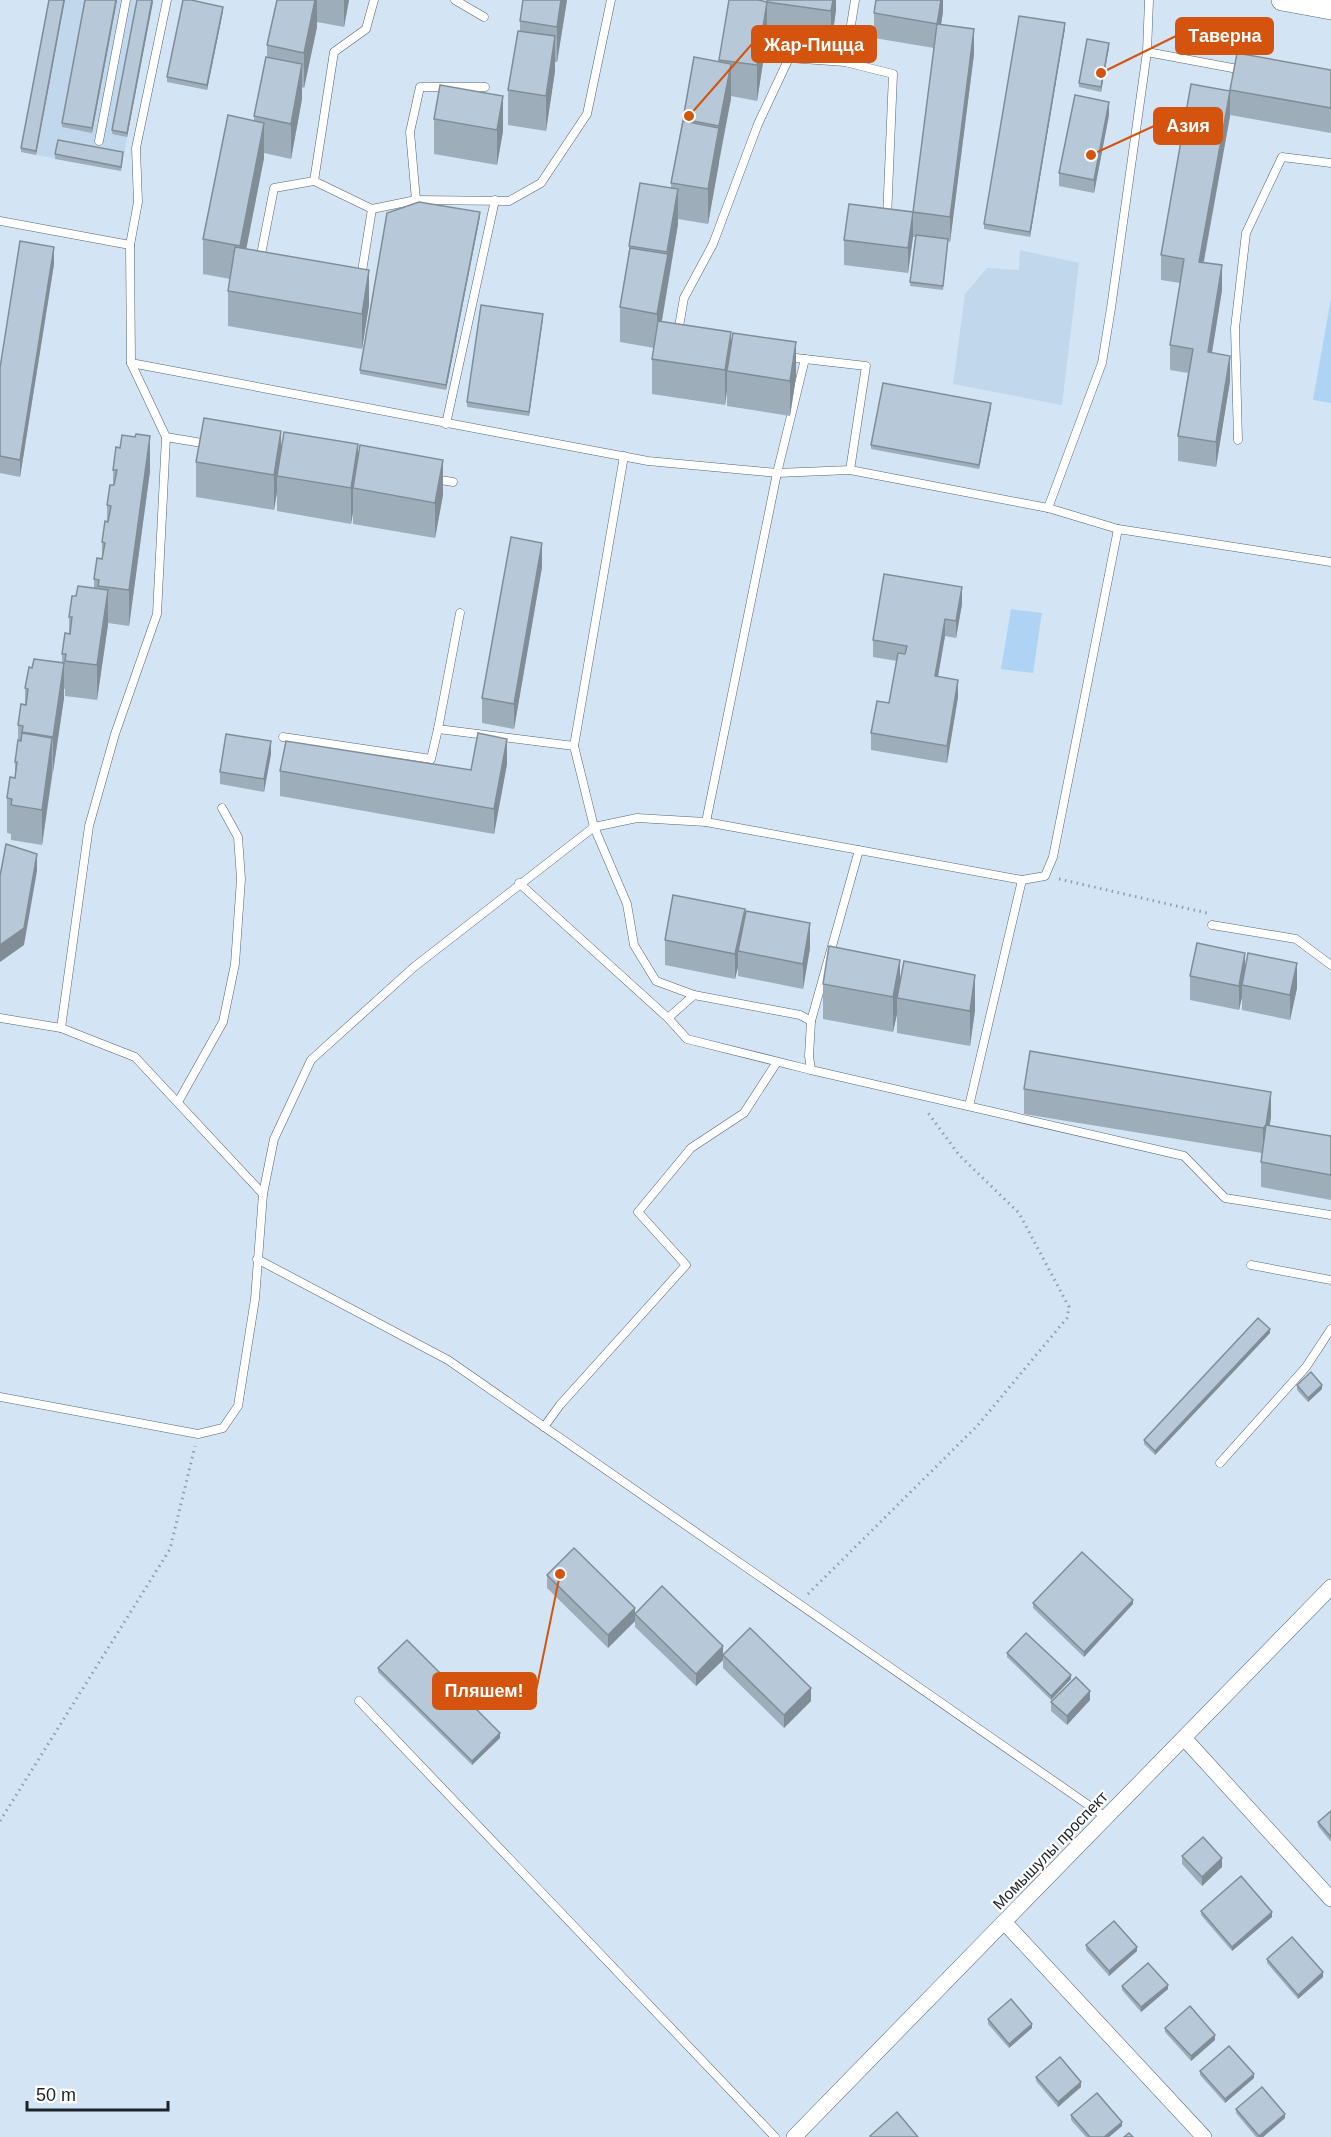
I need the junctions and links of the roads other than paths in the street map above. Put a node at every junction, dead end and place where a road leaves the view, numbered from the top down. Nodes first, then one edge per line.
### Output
1 (126, 0) edge
2 (167, 0) edge
3 (374, 0) edge
4 (455, 0) edge
5 (611, 0) edge
6 (855, 0) edge
7 (1149, 0) edge
8 (1282, 0) edge
9 (1331, 9) edge
10 (484, 17) dead end
11 (1147, 52) junction
12 (845, 62) junction
13 (1251, 72) edge
14 (485, 87) dead end
15 (99, 141) dead end
16 (1331, 163) edge
17 (314, 181) junction
18 (416, 200) junction
19 (495, 200) junction
20 (372, 209) junction
21 (0, 221) edge
22 (886, 226) edge
23 (130, 245) junction
24 (676, 344) edge
25 (781, 356) edge
26 (805, 359) junction
27 (131, 363) junction
28 (446, 424) junction
29 (166, 437) junction
30 (1238, 440) dead end
31 (212, 445) edge
32 (624, 456) junction
33 (850, 470) junction
34 (777, 473) junction
35 (430, 479) edge
36 (453, 482) dead end
37 (1048, 508) junction
38 (1118, 529) junction
39 (1331, 562) edge
40 (460, 613) dead end
41 (438, 729) junction
42 (283, 737) dead end
43 (574, 746) junction
44 (222, 808) dead end
45 (706, 822) junction
46 (594, 827) junction
47 (859, 850) junction
48 (1022, 880) junction
49 (519, 883) junction
50 (1212, 925) road end
51 (1331, 965) edge
52 (694, 995) junction
53 (0, 1018) edge
54 (668, 1018) junction
55 (811, 1021) junction
56 (61, 1028) junction
57 (777, 1062) junction
58 (811, 1070) junction
59 (178, 1102) junction
60 (969, 1106) junction
61 (263, 1194) junction
62 (1331, 1215) edge
63 (257, 1259) junction
64 (1251, 1265) dead end
65 (1331, 1280) edge
66 (1331, 1329) edge
67 (0, 1397) edge
68 (544, 1427) junction
69 (1220, 1463) dead end
70 (1331, 1587) edge
71 (359, 1701) dead end
72 (1184, 1738) junction
73 (1107, 1818) junction
74 (1331, 1899) edge
75 (1005, 1923) junction
76 (775, 2137) edge
77 (794, 2137) edge
78 (1203, 2137) edge

1 - 15 lane
2 - 23 lane
3 - 17 lane
4 - 10 lane
5 - 19 lane
6 - 12 lane
7 - 11 lane
8 - 9 street
11 - 13 lane
11 - 37 lane
12 - 22 lane
12 - 24 lane
14 - 18 lane
16 - 30 lane
17 - 20 lane
17 - 20 lane
18 - 19 lane
18 - 20 lane
19 - 28 lane
21 - 23 lane
23 - 27 lane
25 - 26 lane
26 - 33 lane
26 - 34 lane
27 - 28 lane
27 - 29 lane
28 - 32 lane
29 - 31 lane
29 - 56 lane
32 - 34 lane
32 - 43 lane
33 - 34 lane
33 - 37 lane
34 - 45 lane
35 - 36 lane
37 - 38 lane
38 - 39 lane
38 - 48 lane
40 - 41 lane
41 - 42 lane
41 - 43 lane
43 - 46 lane
44 - 59 lane
45 - 46 lane
45 - 47 lane
46 - 49 lane
46 - 52 lane
47 - 48 lane
47 - 55 lane
48 - 60 lane
49 - 54 lane
49 - 61 lane
50 - 51 lane
52 - 54 lane
52 - 55 lane
53 - 56 lane
54 - 57 lane
55 - 58 lane
56 - 59 lane
57 - 58 lane
57 - 68 lane
58 - 60 lane
59 - 61 lane
60 - 62 lane
61 - 63 lane
63 - 67 lane
63 - 68 lane
64 - 65 lane
66 - 69 lane
68 - 73 lane
70 - 72 street, Момышулы проспект
71 - 76 lane
72 - 73 street, Момышулы проспект
72 - 74 street
73 - 75 street, Момышулы проспект
75 - 77 street, Момышулы проспект
75 - 78 street

